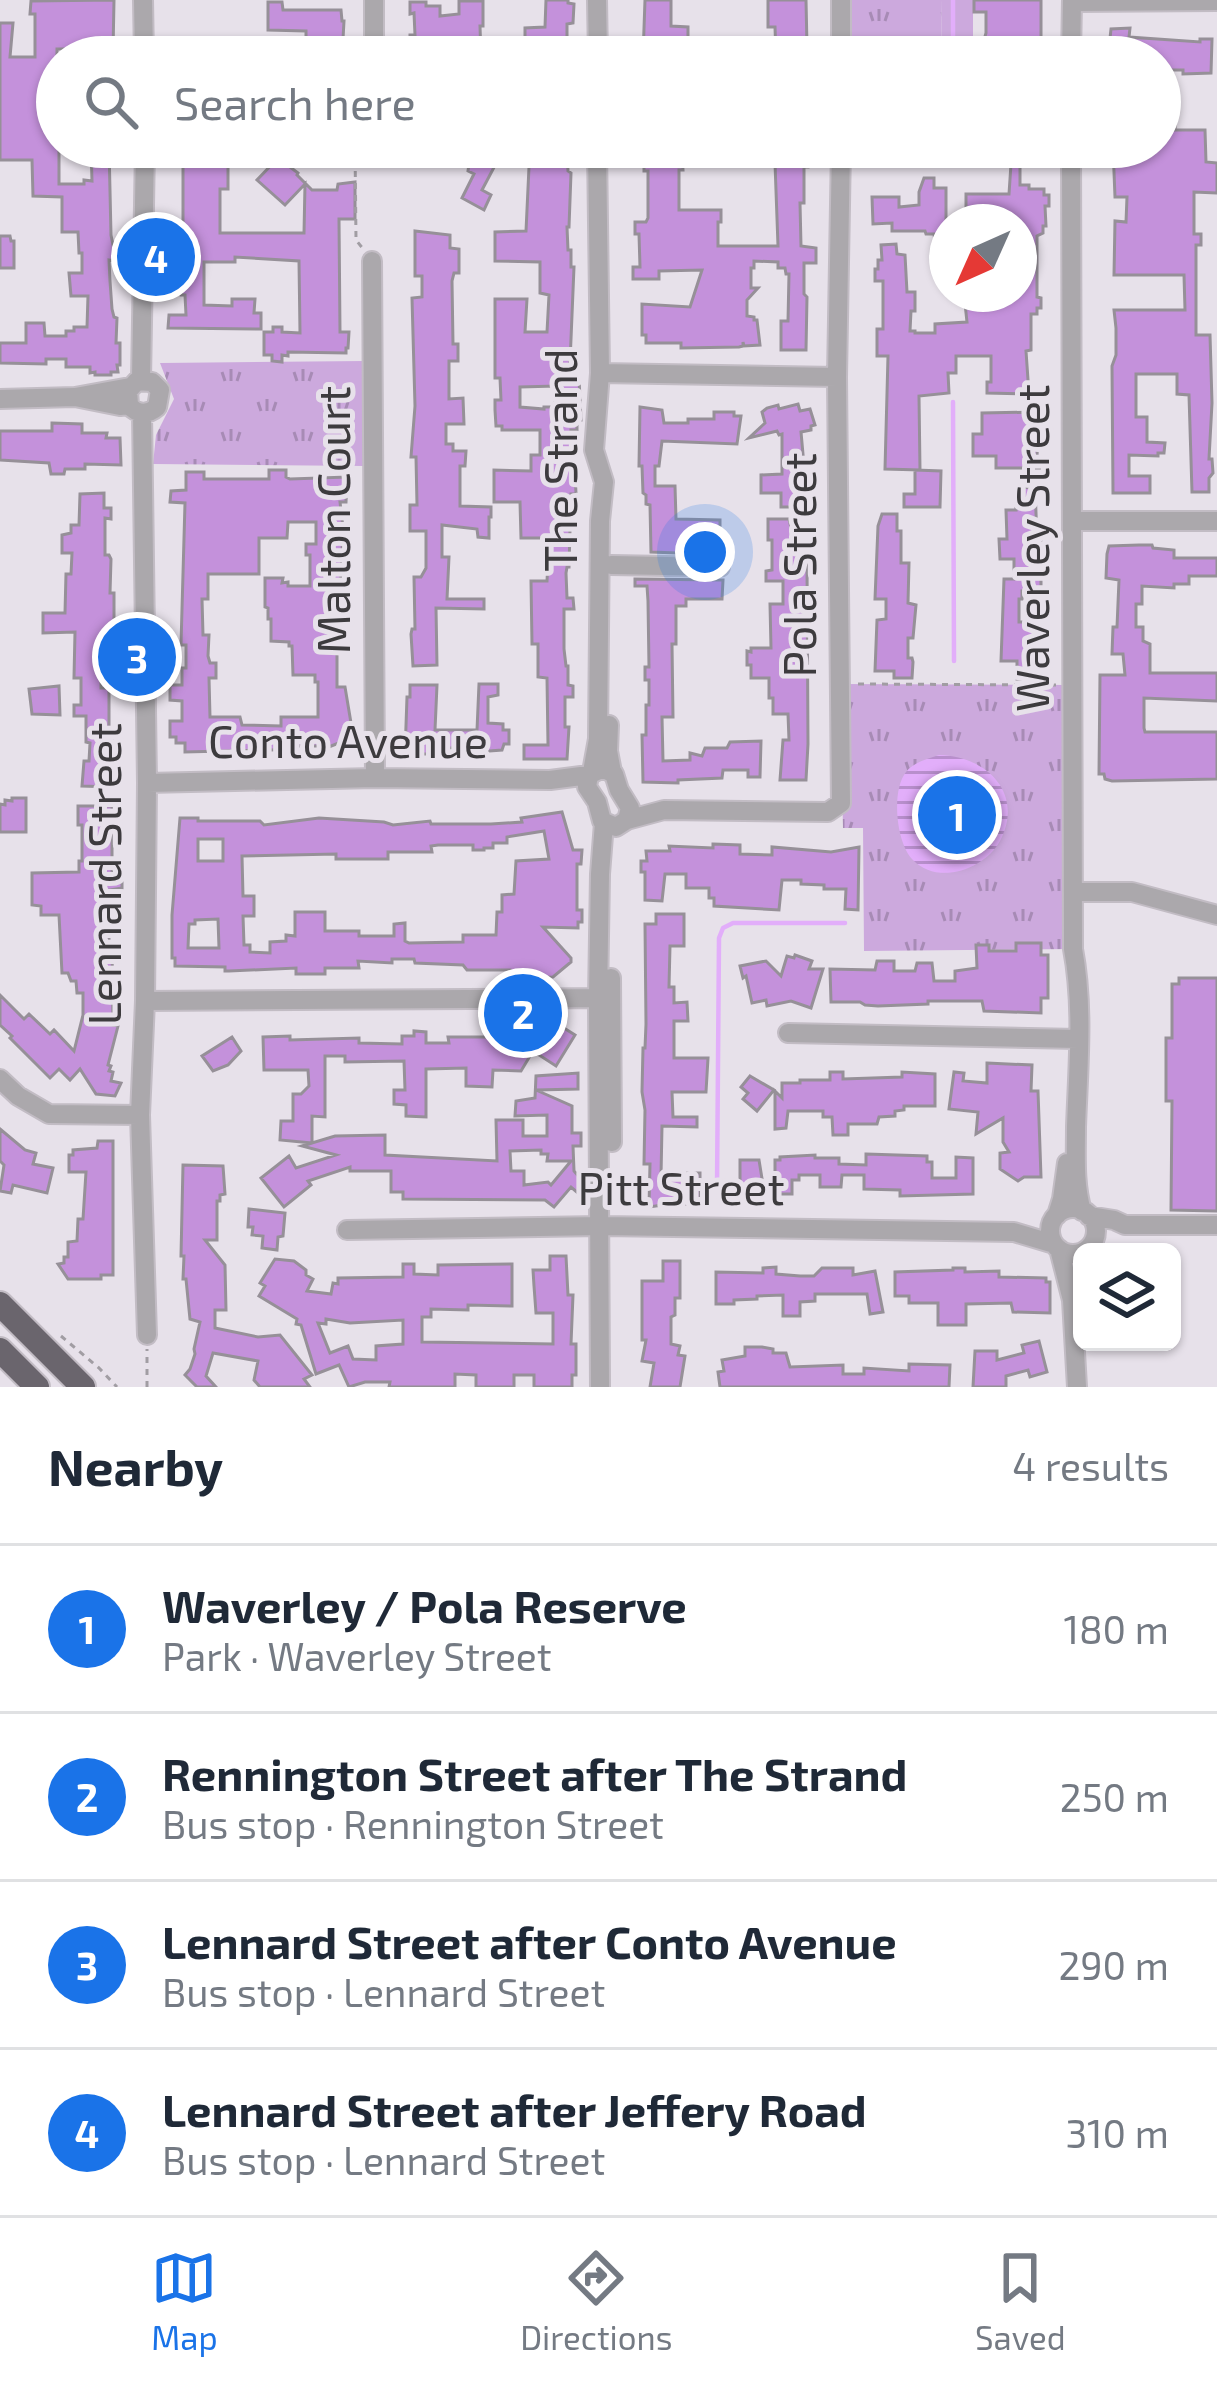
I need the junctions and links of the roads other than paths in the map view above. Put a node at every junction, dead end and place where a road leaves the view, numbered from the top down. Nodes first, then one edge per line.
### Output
1 (143, 0) edge
2 (374, 0) edge
3 (598, 0) edge
4 (609, 0) edge
5 (841, 0) edge
6 (1072, 1) edge
7 (1217, 1) edge
8 (144, 36) edge
9 (374, 36) edge
10 (598, 36) edge
11 (609, 36) edge
12 (841, 36) edge
13 (1071, 36) edge
14 (144, 168) edge
15 (598, 168) edge
16 (609, 168) edge
17 (841, 168) edge
18 (1071, 168) edge
19 (372, 261) road end
20 (606, 373) junction
21 (838, 377) junction
22 (136, 396) junction
23 (0, 399) edge
24 (1072, 520) junction
25 (1217, 521) edge
26 (611, 565) junction
27 (720, 567) dead end
28 (375, 778) junction
29 (596, 778) junction
30 (147, 783) junction
31 (625, 800) junction
32 (664, 810) junction
33 (617, 823) junction
34 (1072, 892) junction
35 (1217, 915) edge
36 (605, 998) junction
37 (145, 1000) junction
38 (788, 1033) dead end
39 (1074, 1039) junction
40 (0, 1078) edge
41 (140, 1114) junction
42 (1072, 1133) junction
43 (1086, 1214) junction
44 (1056, 1216) junction
45 (1125, 1225) junction
46 (1217, 1225) edge
47 (606, 1226) junction
48 (347, 1230) dead end
49 (1014, 1232) junction
50 (1089, 1243) edge
51 (1098, 1243) edge
52 (1056, 1246) junction
53 (1073, 1254) edge
54 (1073, 1296) edge
55 (1072, 1300) junction
56 (0, 1304) edge
57 (148, 1335) road end
58 (0, 1350) edge
59 (70, 1383) edge
60 (37, 1387) edge
61 (600, 1387) edge
62 (610, 1387) edge
63 (1076, 1387) edge

1 - 8 street
2 - 9 street
3 - 10 street
4 - 11 street
5 - 12 street
6 - 7 street
6 - 13 street
14 - 22 street, Lennard Street
15 - 20 street, The Strand
16 - 20 street, The Strand
17 - 21 street, Pola Street
18 - 24 street, Waverley Street
19 - 28 street, Malton Court
20 - 21 street
20 - 26 street, The Strand
20 - 29 street, The Strand
21 - 32 street, Pola Street
22 - 23 street
22 - 30 street, Lennard Street
24 - 25 street
24 - 34 street, Waverley Street
26 - 27 street
26 - 29 street, The Strand
28 - 29 street, Conto Avenue
28 - 30 street, Conto Avenue
29 - 31 street
29 - 33 street
30 - 37 street, Lennard Street
31 - 32 street, Pola Street
31 - 33 street
32 - 33 street, Pola Street
33 - 36 street
34 - 35 street
34 - 39 street, Waverley Street
36 - 37 street
36 - 47 street
37 - 41 street, Lennard Street
38 - 39 street
39 - 42 street, Waverley Street
40 - 41 street
41 - 57 street, Lennard Street
42 - 43 street, Waverley Street
42 - 44 street, Waverley Street
43 - 44 street
43 - 45 street
43 - 50 street
44 - 49 street, Pitt Street
44 - 52 street
45 - 46 street
45 - 51 street
47 - 48 street, Pitt Street
47 - 49 street, Pitt Street
47 - 61 street
47 - 62 street
49 - 52 street, Pitt Street
52 - 53 street
52 - 55 street
54 - 55 street
55 - 63 street
56 - 59 highway
58 - 60 highway

